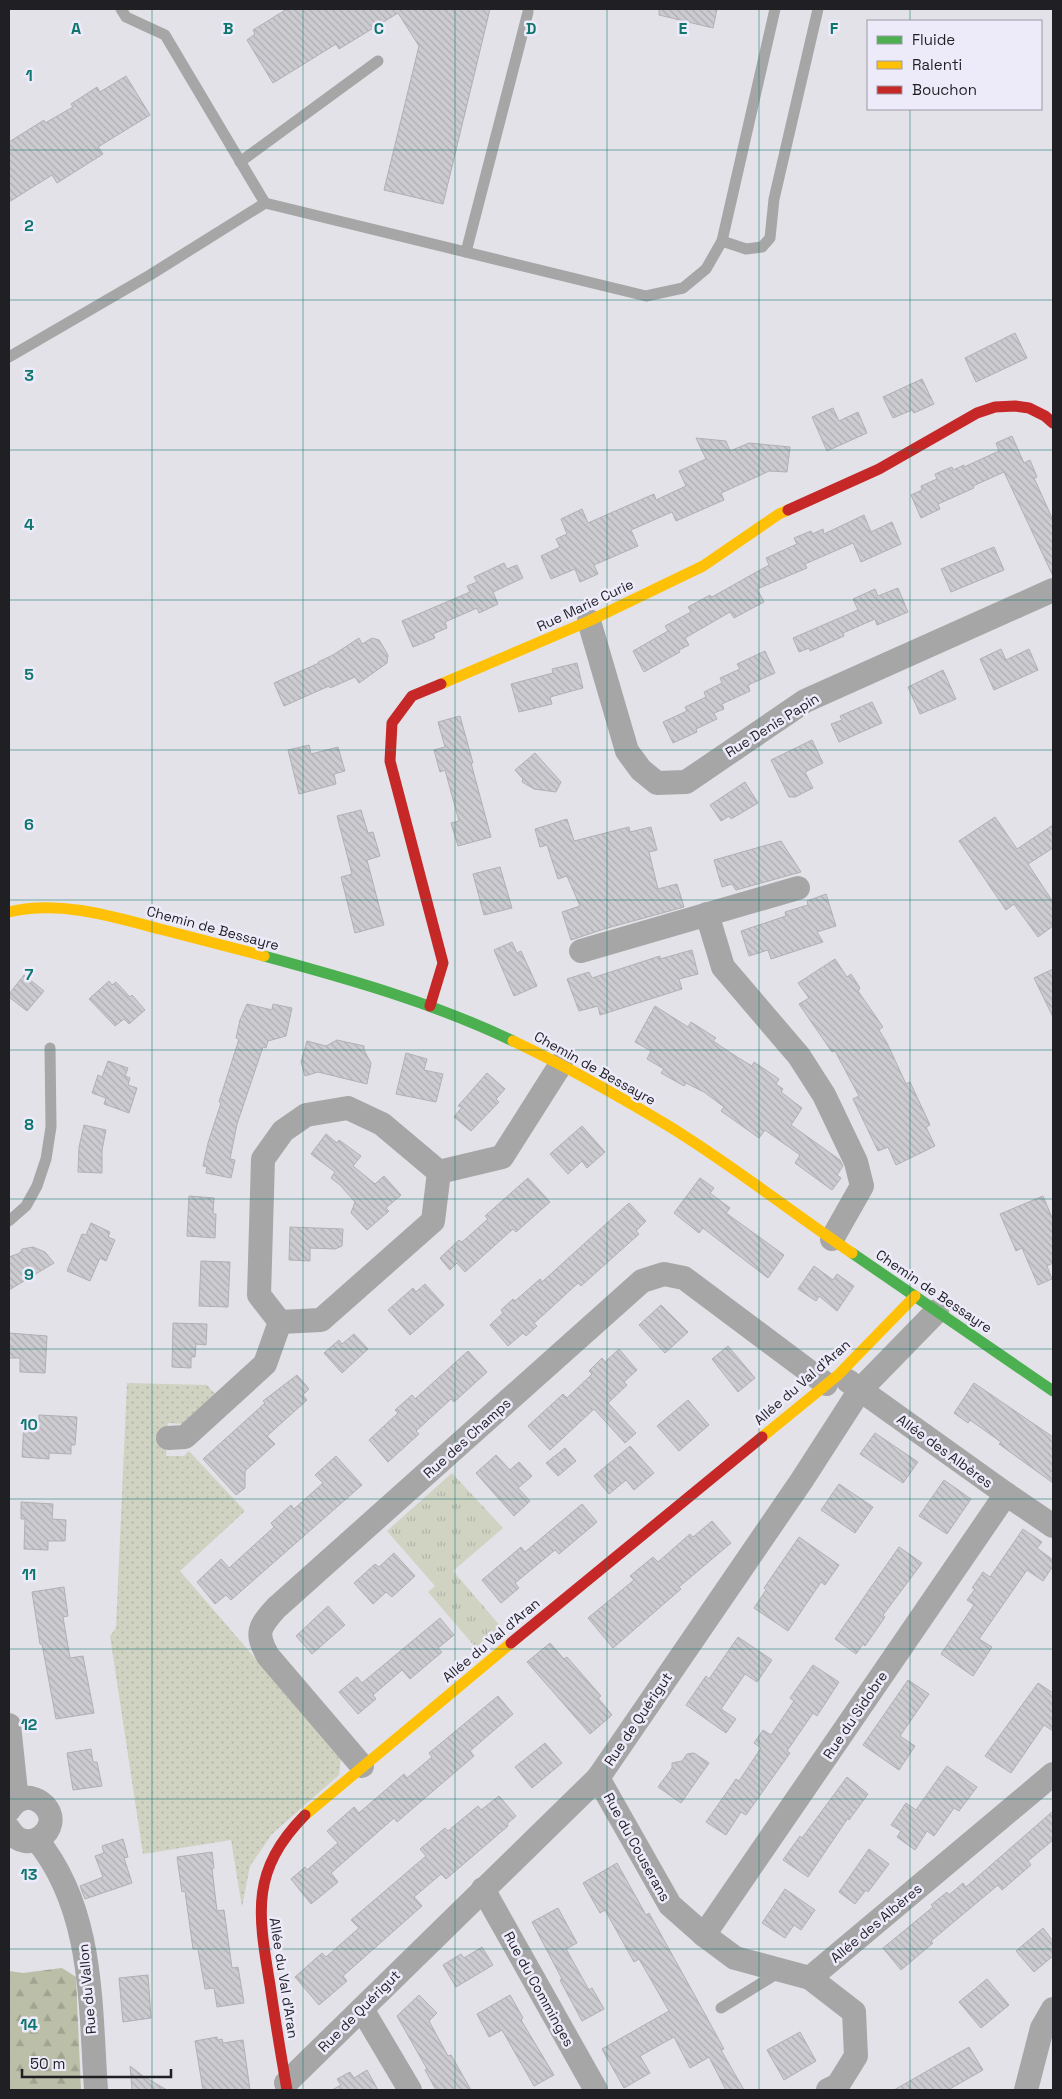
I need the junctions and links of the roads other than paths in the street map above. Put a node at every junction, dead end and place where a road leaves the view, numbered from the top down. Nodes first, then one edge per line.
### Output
1 (121, 9) edge
2 (775, 9) edge
3 (818, 9) edge
4 (528, 12) dead end
5 (378, 60) dead end
6 (240, 162) junction
7 (265, 203) junction
8 (722, 241) junction
9 (466, 252) junction
10 (9, 357) edge
11 (1053, 423) edge
12 (1053, 590) edge
13 (589, 621) junction
14 (798, 888) dead end
15 (9, 902) edge
16 (29, 907) junction
17 (9, 912) edge
18 (707, 914) junction
19 (581, 951) dead end
20 (430, 1006) junction
21 (50, 1048) dead end
22 (561, 1064) junction
23 (440, 1172) junction
24 (9, 1221) edge
25 (832, 1239) junction
26 (915, 1296) junction
27 (937, 1311) junction
28 (280, 1322) junction
29 (832, 1379) junction
30 (860, 1390) junction
31 (1053, 1391) edge
32 (168, 1438) dead end
33 (1006, 1494) junction
34 (1053, 1526) edge
35 (9, 1725) edge
36 (362, 1766) junction
37 (1053, 1774) edge
38 (598, 1778) junction
39 (13, 1805) edge
40 (9, 1829) edge
41 (37, 1840) junction
42 (482, 1889) junction
43 (704, 1935) junction
44 (781, 1971) junction
45 (810, 1978) junction
46 (721, 2008) dead end
47 (362, 2009) junction
48 (1053, 2009) edge
49 (287, 2086) edge
50 (96, 2090) edge
51 (410, 2090) edge
52 (596, 2090) edge
53 (828, 2090) edge
54 (1026, 2090) edge

1 - 6 lane
2 - 8 lane
3 - 8 lane
4 - 9 lane
5 - 6 lane
6 - 7 lane
7 - 9 lane
7 - 10 lane
8 - 9 lane
11 - 13 street, Rue Marie Curie
12 - 13 street, Rue Denis Papin
13 - 20 street, Rue Marie Curie
14 - 18 street
15 - 16 street, Chemin de Bessayre
16 - 17 street, Chemin de Bessayre
16 - 20 street, Chemin de Bessayre
18 - 19 street
18 - 25 street
20 - 22 street, Chemin de Bessayre
21 - 24 lane
22 - 23 street
22 - 25 street, Chemin de Bessayre
23 - 28 street
23 - 28 street
25 - 26 street, Chemin de Bessayre
26 - 27 street, Chemin de Bessayre
26 - 29 street, Allée du Val d'Aran
27 - 30 street, Rue de Quérigut
27 - 31 street, Chemin de Bessayre
28 - 32 street
29 - 30 street, Allée des Albères
29 - 36 street, Allée du Val d'Aran
29 - 36 street, Rue des Champs
30 - 33 street, Allée des Albères
30 - 38 street, Rue de Quérigut
33 - 34 street, Allée des Albères
33 - 43 street, Rue du Sidobre
35 - 39 street
36 - 49 street, Allée du Val d'Aran
37 - 45 street, Allée des Albères
38 - 42 street, Rue de Quérigut
38 - 43 street, Rue du Couserans
39 - 41 street
40 - 41 street
41 - 50 street, Rue du Vallon
42 - 47 street, Rue de Quérigut
42 - 52 street, Rue du Comminges
43 - 44 street, Rue du Couserans
44 - 45 street, Rue du Couserans
44 - 46 lane
45 - 53 street
47 - 49 street, Rue de Quérigut
47 - 51 street
48 - 54 street

